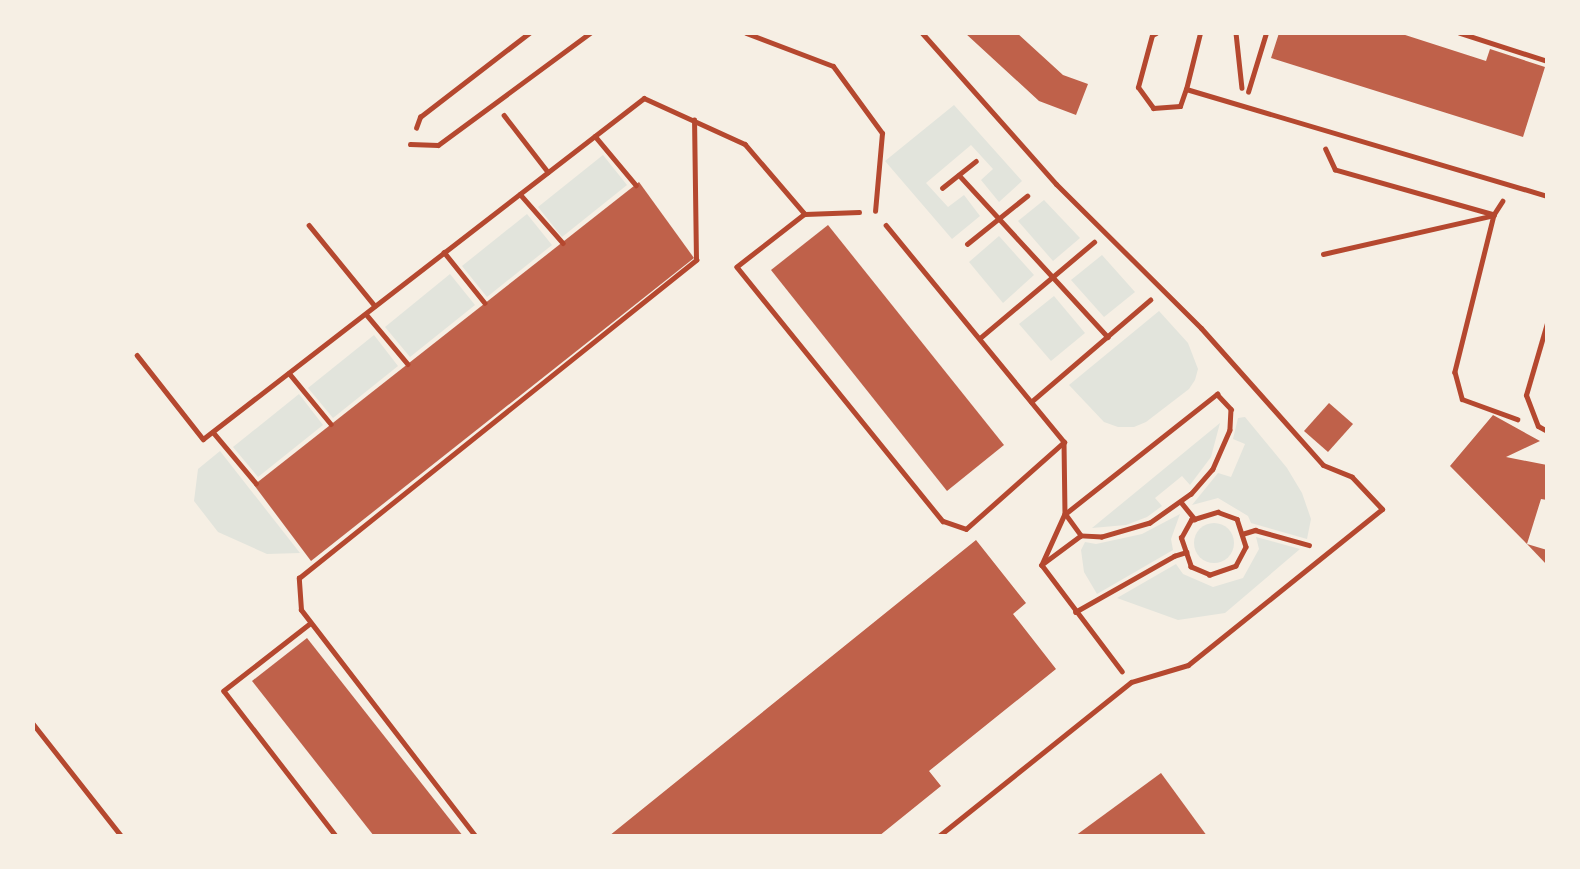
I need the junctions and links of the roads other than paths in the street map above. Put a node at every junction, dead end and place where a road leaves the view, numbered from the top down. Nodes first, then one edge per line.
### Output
1 (590, 33) edge
2 (746, 33) edge
3 (922, 33) edge
4 (1156, 33) edge
5 (1198, 34) edge
6 (1186, 89) junction
7 (410, 144) road end
8 (1547, 196) edge
9 (876, 211) road end
10 (1547, 323) edge
11 (1547, 431) edge
12 (33, 724) edge
13 (121, 836) edge
14 (939, 836) edge

1 - 7 lane
2 - 9 lane
3 - 14 lane
4 - 6 lane
5 - 6 lane
6 - 8 lane
10 - 11 lane
12 - 13 lane

